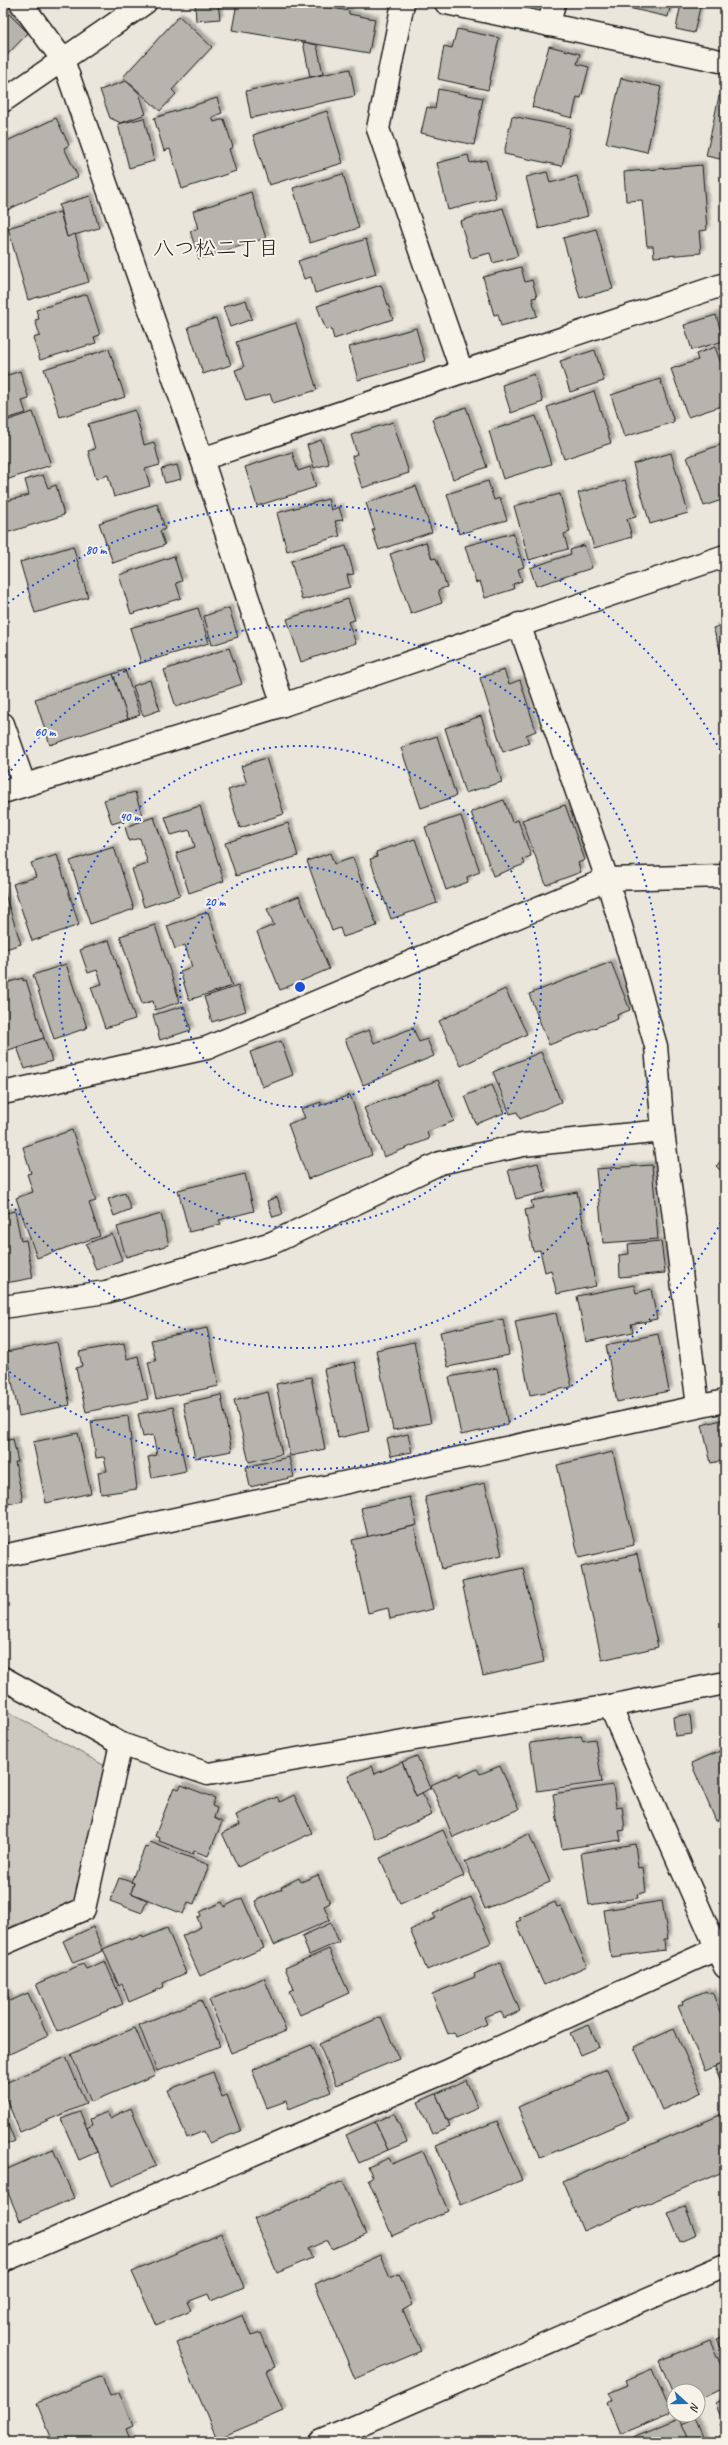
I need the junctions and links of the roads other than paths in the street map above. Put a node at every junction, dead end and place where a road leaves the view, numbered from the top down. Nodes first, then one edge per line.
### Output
1 (21, 3) edge
2 (145, 3) edge
3 (403, 3) edge
4 (446, 3) edge
5 (554, 3) edge
6 (549, 25) junction
7 (63, 60) junction
8 (725, 62) edge
9 (3, 101) edge
10 (725, 284) edge
11 (462, 372) junction
12 (202, 458) junction
13 (725, 556) edge
14 (519, 624) junction
15 (283, 705) junction
16 (3, 724) edge
17 (24, 784) junction
18 (3, 792) edge
19 (725, 876) edge
20 (607, 879) junction
21 (3, 1093) edge
22 (663, 1131) junction
23 (3, 1307) edge
24 (725, 1401) edge
25 (698, 1406) junction
26 (3, 1556) edge
27 (3, 1678) edge
28 (725, 1683) edge
29 (610, 1706) junction
30 (121, 1744) junction
31 (3, 1944) edge
32 (722, 1953) edge
33 (3, 2261) edge
34 (725, 2265) edge
35 (320, 2442) edge

1 - 7 street
2 - 7 street
3 - 11 street
4 - 6 street
5 - 6 street
6 - 8 street
7 - 9 street
7 - 12 street
10 - 11 street
11 - 12 street
12 - 15 street
13 - 14 street
14 - 15 street
14 - 20 street
15 - 17 street
16 - 17 street
17 - 18 street
19 - 20 street
20 - 21 street
20 - 22 street
22 - 23 street
22 - 25 street
24 - 25 street
25 - 26 street
27 - 30 street
28 - 29 street
29 - 30 street
29 - 32 street
30 - 31 street
32 - 33 street
34 - 35 street

